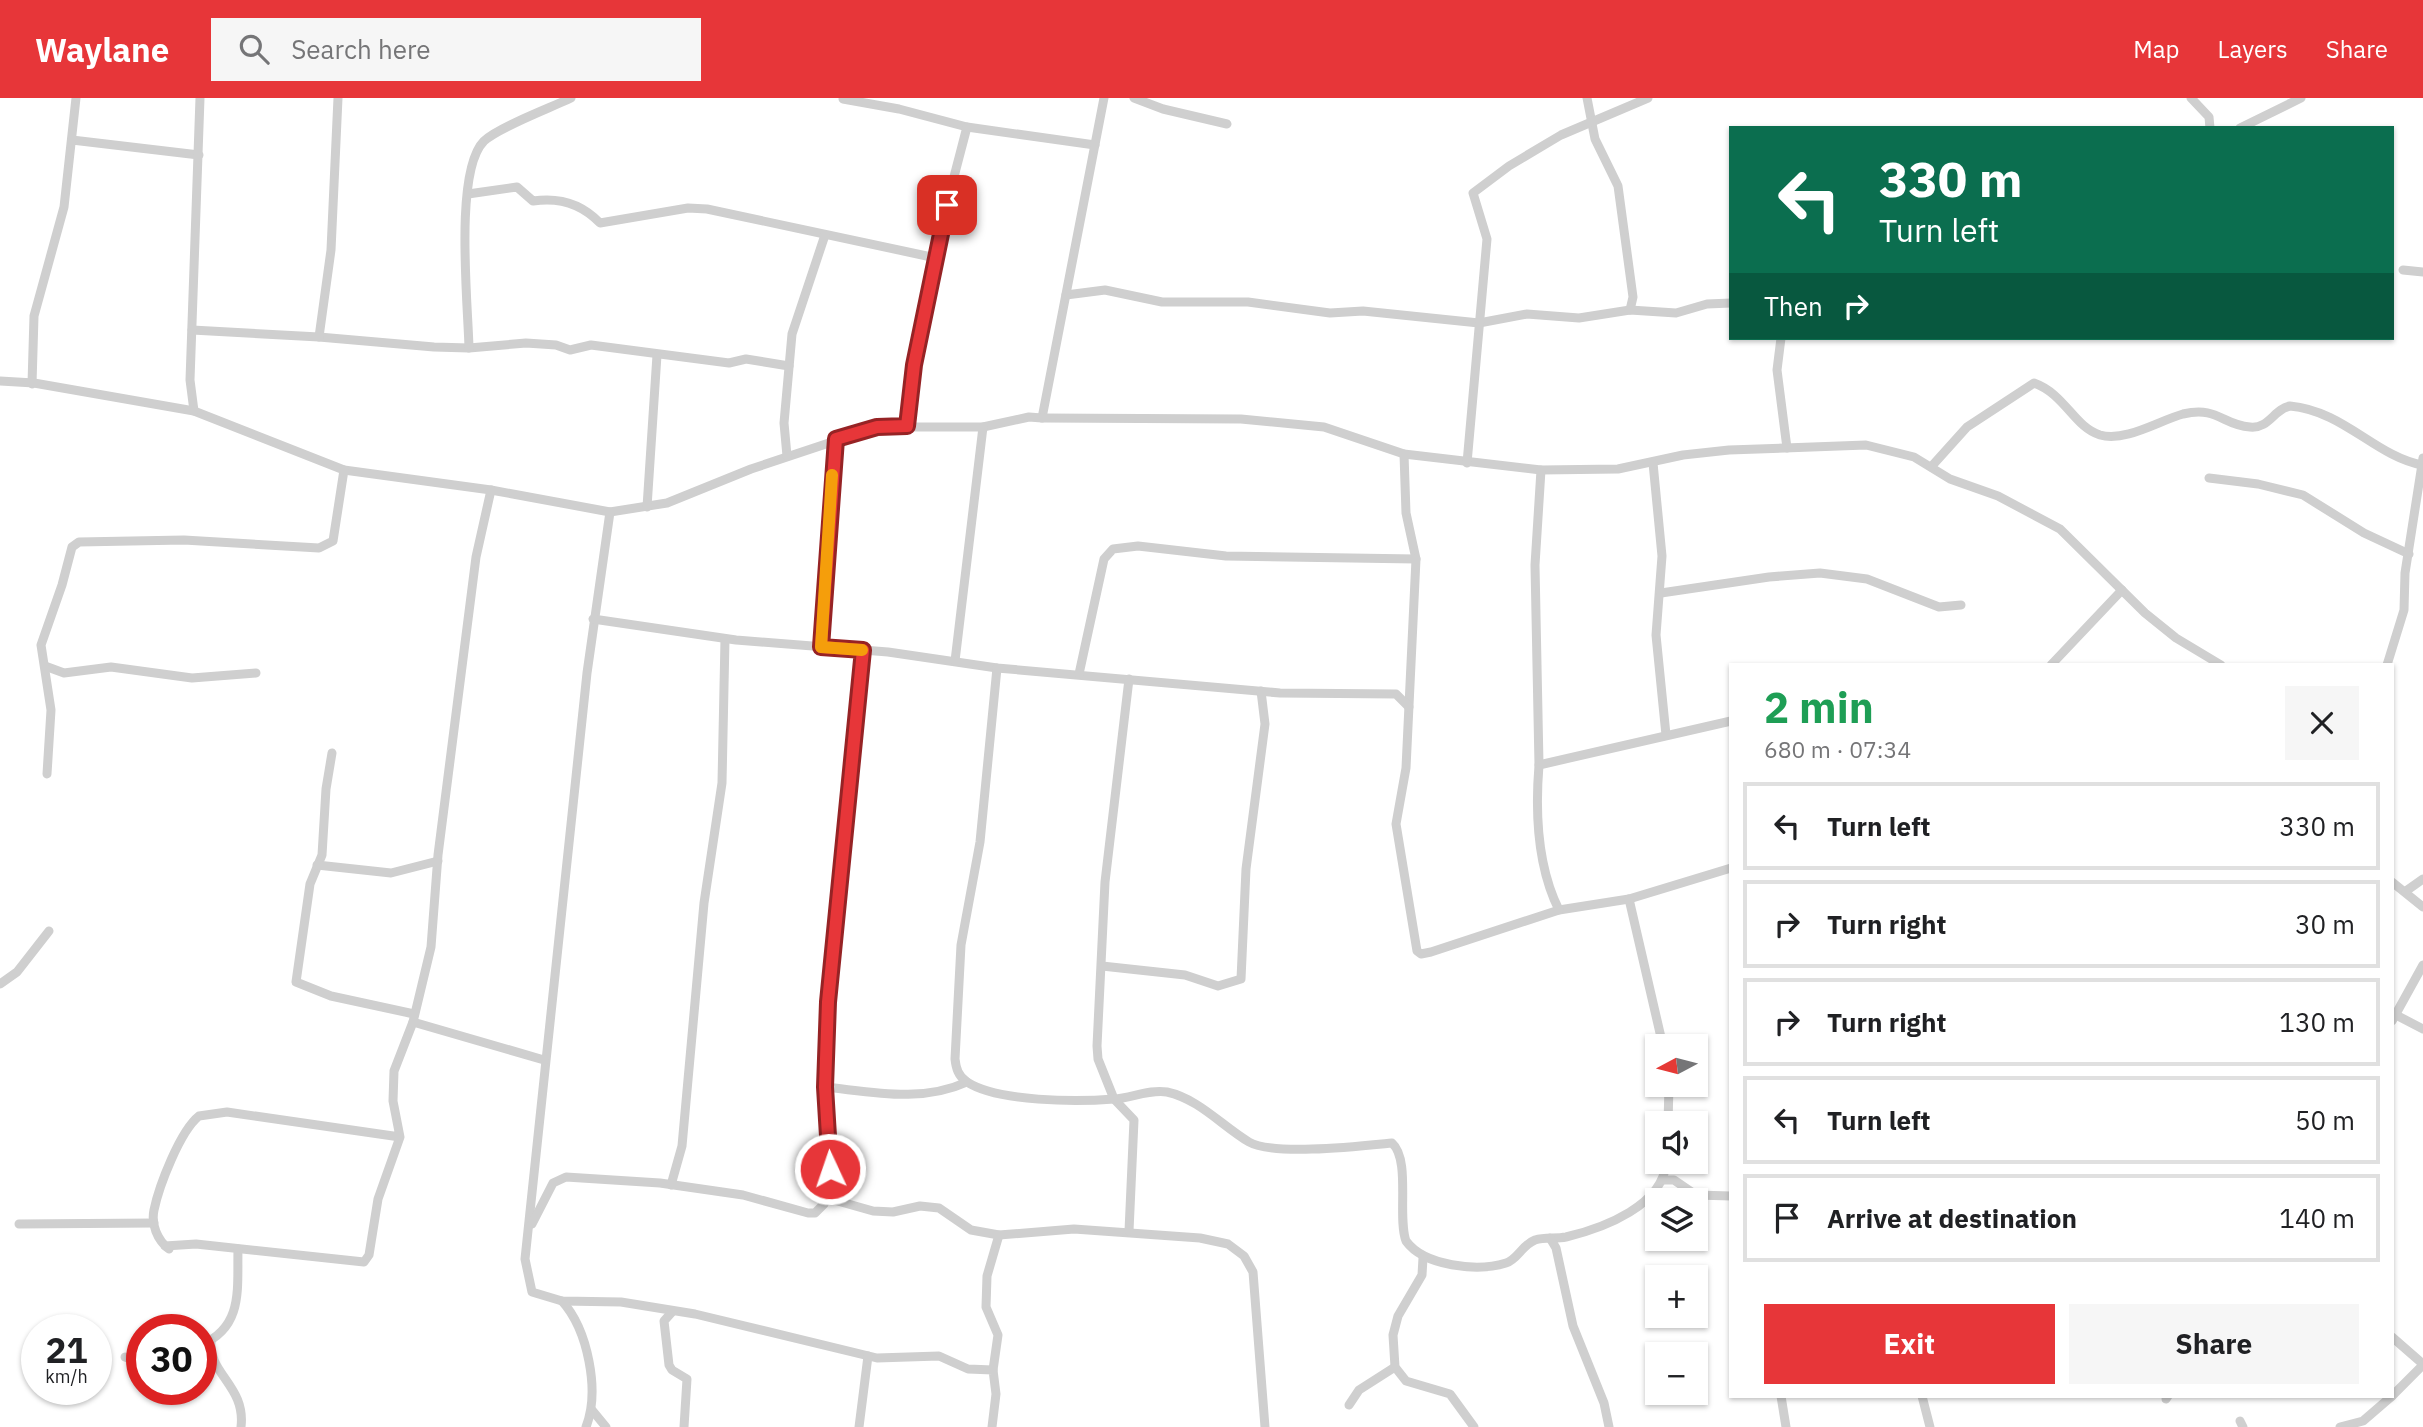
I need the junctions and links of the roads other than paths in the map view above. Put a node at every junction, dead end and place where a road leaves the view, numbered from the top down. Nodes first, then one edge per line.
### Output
1 (75, 98) edge
2 (200, 98) edge
3 (338, 98) edge
4 (571, 98) edge
5 (1104, 98) edge
6 (1134, 98) edge
7 (1587, 98) edge
8 (1648, 98) edge
9 (2191, 98) edge
10 (2301, 98) edge
11 (843, 99) edge
12 (1593, 120) junction
13 (1227, 124) dead end
14 (2210, 126) edge
15 (2244, 126) edge
16 (967, 127) junction
17 (72, 140) junction
18 (1095, 145) junction
19 (199, 155) junction
20 (468, 194) junction
21 (825, 235) junction
22 (936, 258) junction
23 (2403, 270) dead end
24 (2423, 272) edge
25 (1066, 295) junction
26 (1729, 303) edge
27 (1630, 310) junction
28 (1479, 323) junction
29 (192, 330) junction
30 (319, 337) junction
31 (1781, 340) edge
32 (468, 348) junction
33 (657, 355) junction
34 (789, 366) junction
35 (0, 381) edge
36 (32, 384) junction
37 (194, 411) junction
38 (1042, 418) junction
39 (907, 426) junction
40 (983, 427) junction
41 (836, 439) junction
42 (1787, 448) junction
43 (1404, 454) junction
44 (787, 456) junction
45 (2423, 462) edge
46 (1467, 463) junction
47 (1653, 463) junction
48 (1931, 467) junction
49 (344, 470) junction
50 (1541, 470) junction
51 (2209, 478) dead end
52 (491, 490) junction
53 (647, 507) junction
54 (610, 512) junction
55 (2409, 554) junction
56 (1416, 559) junction
57 (2122, 590) junction
58 (1661, 593) junction
59 (1961, 605) dead end
60 (593, 619) junction
61 (726, 639) junction
62 (821, 647) junction
63 (863, 650) junction
64 (955, 661) junction
65 (2053, 663) edge
66 (2218, 663) edge
67 (2388, 663) edge
68 (45, 666) junction
69 (997, 668) junction
70 (64, 673) junction
71 (256, 673) dead end
72 (1079, 674) junction
73 (1129, 679) junction
74 (1409, 680) junction
75 (50, 687) junction
76 (1261, 691) junction
77 (1396, 694) junction
78 (1409, 706) junction
79 (1729, 721) edge
80 (1666, 734) junction
81 (332, 753) dead end
82 (1539, 765) junction
83 (47, 774) dead end
84 (438, 861) junction
85 (317, 865) junction
86 (1729, 869) edge
87 (2423, 879) edge
88 (2394, 884) edge
89 (2406, 891) junction
90 (1629, 898) junction
91 (2423, 907) edge
92 (1559, 910) junction
93 (49, 932) dead end
94 (2423, 965) edge
95 (1102, 966) junction
96 (0, 984) edge
97 (414, 1018) junction
98 (2394, 1018) edge
99 (2423, 1029) edge
100 (1660, 1034) edge
101 (544, 1059) junction
102 (967, 1082) junction
103 (825, 1087) junction
104 (1114, 1099) junction
105 (400, 1138) junction
106 (1665, 1174) edge
107 (1664, 1180) junction
108 (671, 1185) junction
109 (1729, 1196) edge
110 (827, 1198) junction
111 (154, 1223) junction
112 (19, 1224) dead end
113 (1129, 1231) junction
114 (528, 1233) junction
115 (999, 1235) junction
116 (1550, 1238) junction
117 (238, 1249) junction
118 (1423, 1258) junction
119 (562, 1301) junction
120 (672, 1312) junction
121 (217, 1334) edge
122 (2394, 1339) edge
123 (868, 1356) junction
124 (2423, 1364) edge
125 (217, 1365) edge
126 (1395, 1367) junction
127 (993, 1370) junction
128 (2394, 1394) edge
129 (1781, 1398) edge
130 (1923, 1398) edge
131 (2390, 1398) edge
132 (1349, 1405) dead end
133 (592, 1410) junction
134 (241, 1427) edge
135 (586, 1427) edge
136 (606, 1427) edge
137 (684, 1427) edge
138 (859, 1427) edge
139 (992, 1427) edge
140 (1265, 1427) edge
141 (1474, 1427) edge
142 (1609, 1427) edge
143 (1786, 1427) edge
144 (1930, 1427) edge
145 (2340, 1427) edge

1 - 17 street
2 - 19 street
3 - 30 street
4 - 20 street
5 - 18 street
6 - 13 street
7 - 12 street
8 - 12 street
9 - 14 street
10 - 15 street
11 - 16 street
12 - 27 street
12 - 28 street
16 - 18 street
16 - 22 street
17 - 19 street
17 - 36 street
18 - 25 street
19 - 29 street
20 - 21 street
20 - 32 street
21 - 22 street
21 - 34 street
22 - 39 street
23 - 24 street
25 - 28 street
25 - 38 street
26 - 27 street
27 - 28 street
28 - 46 street
29 - 30 street
29 - 37 street
30 - 32 street
31 - 42 street
32 - 33 street
33 - 34 street
33 - 53 street
34 - 44 street
35 - 36 street
36 - 37 street
37 - 49 street
38 - 40 street
38 - 43 street
39 - 40 street
39 - 41 street
40 - 64 street
41 - 44 street
41 - 62 street
42 - 47 street
42 - 48 street
43 - 46 street
43 - 56 street
44 - 53 street
45 - 48 street
45 - 55 street
46 - 50 street
47 - 50 street
47 - 58 street
48 - 57 street
49 - 52 street
49 - 68 street
50 - 82 street
51 - 55 street
52 - 54 street
52 - 84 street
53 - 54 street
54 - 60 street
55 - 67 street
56 - 72 street
56 - 74 street
57 - 65 street
57 - 66 street
58 - 59 street
58 - 80 street
60 - 61 street
60 - 101 street
61 - 62 street
61 - 108 street
62 - 63 street
63 - 64 street
63 - 103 street
64 - 69 street
68 - 70 street
68 - 75 street
69 - 72 street
69 - 102 street
70 - 71 street
70 - 75 street
72 - 73 street
73 - 76 street
73 - 95 street
74 - 77 street
74 - 78 street
75 - 83 street
76 - 77 street
76 - 95 street
77 - 78 street
78 - 92 street
79 - 80 street
80 - 82 street
81 - 85 street
82 - 92 street
84 - 85 street
84 - 97 street
85 - 97 street
86 - 90 street
87 - 89 street
88 - 89 street
89 - 91 street
90 - 92 street
90 - 100 street
93 - 96 street
94 - 98 street
95 - 104 street
97 - 101 street
97 - 105 street
98 - 99 street
101 - 114 street
102 - 103 street
102 - 104 street
103 - 110 street
104 - 113 street
104 - 118 street
105 - 111 street
105 - 117 street
106 - 107 street
107 - 109 street
107 - 116 street
108 - 110 street
108 - 114 street
110 - 115 street
111 - 112 street
111 - 117 street
113 - 115 street
113 - 140 street
114 - 119 street
115 - 127 street
116 - 118 street
116 - 142 street
117 - 121 street
118 - 126 street
119 - 120 street
119 - 133 street
120 - 123 street
120 - 137 street
122 - 124 street
123 - 127 street
123 - 138 street
124 - 128 street
125 - 134 street
126 - 132 street
126 - 141 street
127 - 139 street
129 - 143 street
130 - 144 street
131 - 145 street
133 - 135 street
133 - 136 street

